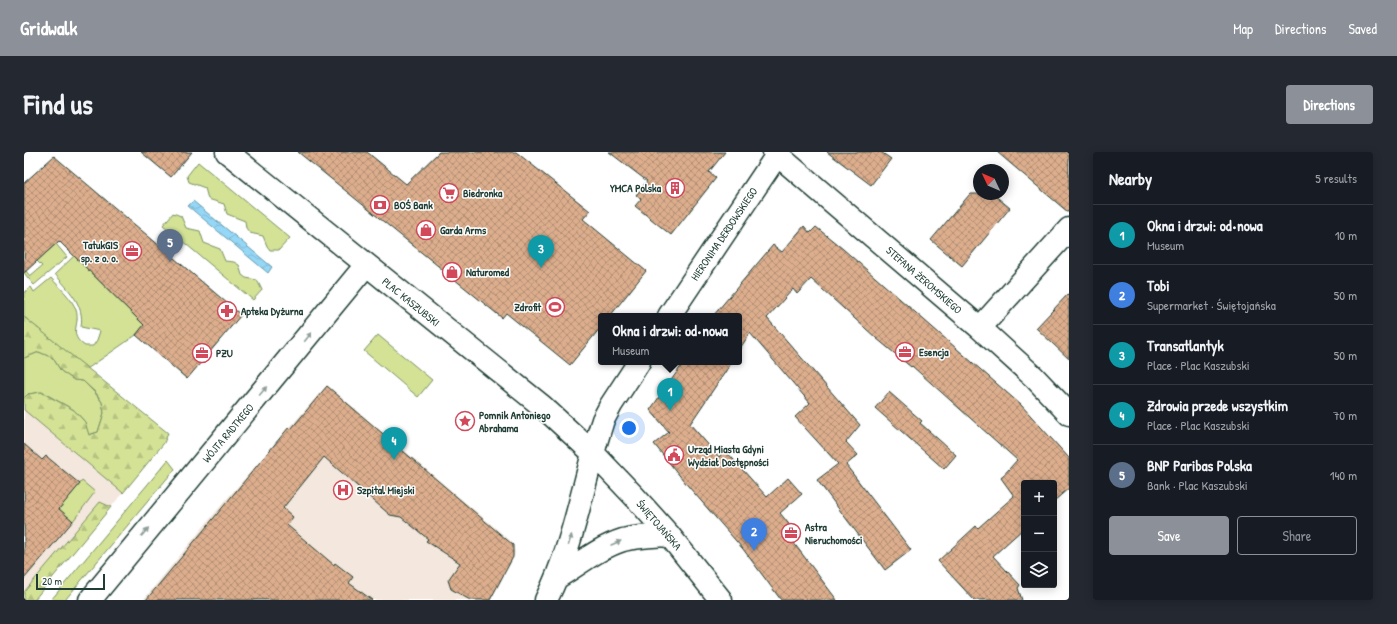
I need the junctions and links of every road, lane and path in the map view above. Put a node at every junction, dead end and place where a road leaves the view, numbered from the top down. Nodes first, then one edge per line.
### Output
1 (227, 152) edge
2 (777, 153) edge
3 (1069, 229) edge
4 (366, 265) junction
5 (671, 313) edge
6 (980, 328) junction
7 (636, 365) edge
8 (1069, 414) edge
9 (594, 454) junction
10 (669, 535) junction
11 (558, 577) junction
12 (90, 600) edge
13 (546, 600) edge
14 (721, 600) edge

1 - 4 street, PLAC KASZUBSKI
2 - 5 street, HIERONIMA DERDOWSKIEGO
2 - 6 street, STEFANA ŻEROMSKIEGO
3 - 6 street
4 - 9 street, PLAC KASZUBSKI
12 -> 4 street, WÓJTA RADTKEGO
6 - 8 street, STEFANA ŻEROMSKIEGO
7 - 9 street
9 - 10 street, ŚWIĘTOJAŃSKA
11 -> 9 street
11 -> 10 street
10 - 14 street, ŚWIĘTOJAŃSKA
11 - 13 street

